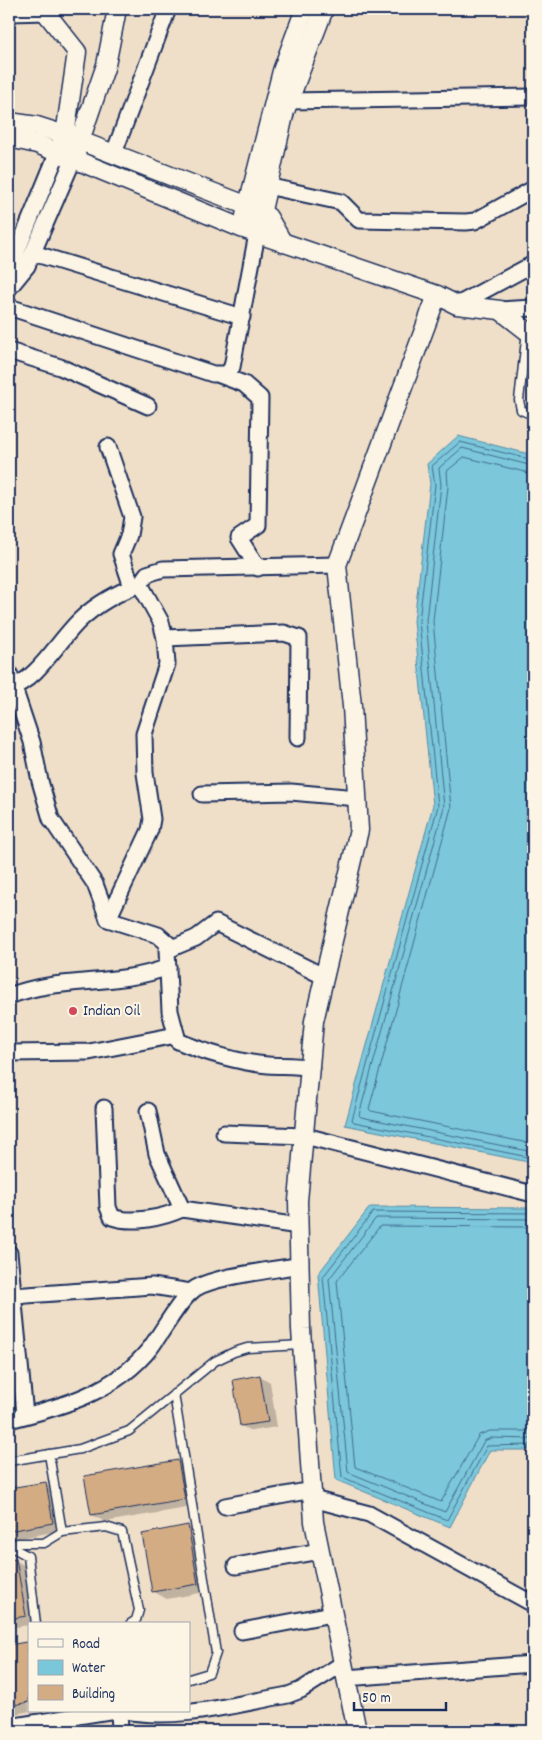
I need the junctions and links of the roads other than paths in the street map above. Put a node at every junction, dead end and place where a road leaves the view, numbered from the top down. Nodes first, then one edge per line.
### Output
1 (117, 9) edge
2 (168, 9) edge
3 (305, 9) edge
4 (324, 9) edge
5 (45, 10) edge
6 (9, 12) edge
7 (533, 97) edge
8 (289, 101) junction
9 (9, 122) edge
10 (9, 138) edge
11 (73, 138) junction
12 (114, 154) junction
13 (65, 157) junction
14 (266, 186) junction
15 (533, 188) edge
16 (254, 209) junction
17 (249, 231) junction
18 (283, 243) junction
19 (32, 253) junction
20 (533, 264) edge
21 (9, 288) edge
22 (436, 295) junction
23 (457, 305) junction
24 (9, 307) edge
25 (533, 308) edge
26 (500, 310) junction
27 (242, 317) junction
28 (530, 331) edge
29 (9, 351) edge
30 (220, 375) junction
31 (148, 406) dead end
32 (533, 415) edge
33 (108, 447) dead end
34 (337, 565) junction
35 (258, 568) junction
36 (136, 585) junction
37 (165, 638) junction
38 (10, 683) edge
39 (298, 738) dead end
40 (202, 794) dead end
41 (357, 798) junction
42 (108, 919) junction
43 (173, 948) junction
44 (168, 967) junction
45 (325, 976) junction
46 (9, 996) edge
47 (176, 1035) junction
48 (9, 1053) edge
49 (310, 1068) junction
50 (104, 1108) dead end
51 (148, 1111) dead end
52 (224, 1132) dead end
53 (305, 1136) junction
54 (533, 1194) edge
55 (182, 1208) junction
56 (299, 1226) junction
57 (9, 1253) edge
58 (300, 1266) junction
59 (191, 1292) junction
60 (13, 1296) junction
61 (302, 1337) junction
62 (174, 1394) junction
63 (25, 1415) junction
64 (9, 1420) edge
65 (49, 1454) junction
66 (9, 1461) edge
67 (312, 1495) junction
68 (225, 1506) dead end
69 (62, 1532) junction
70 (320, 1552) junction
71 (236, 1566) dead end
72 (533, 1604) edge
73 (332, 1614) junction
74 (36, 1622) edge
75 (133, 1622) edge
76 (242, 1631) dead end
77 (533, 1664) edge
78 (344, 1671) junction
79 (190, 1679) edge
80 (103, 1712) edge
81 (119, 1712) edge
82 (131, 1712) edge
83 (188, 1712) edge
84 (190, 1712) edge
85 (9, 1727) edge
86 (120, 1731) edge
87 (357, 1731) edge

1 - 11 street
2 - 12 street
3 - 16 street
4 - 8 street
5 - 6 street
5 - 11 street
7 - 8 street
8 - 14 street
9 - 11 street
10 - 13 street
11 - 12 street
11 - 13 street
12 - 16 street
13 - 17 street
13 - 19 street
13 - 21 street
14 - 15 street
14 - 16 street
16 - 17 street
16 - 18 street
17 - 18 street
17 - 27 street
18 - 22 street
19 - 21 street
19 - 27 street
20 - 23 street
22 - 23 street
22 - 34 street
23 - 26 street
24 - 30 street
25 - 26 street
26 - 28 street
27 - 30 street
28 - 32 lane
29 - 31 street
30 - 35 street
33 - 36 street
34 - 35 street
34 - 41 street
35 - 36 street
36 - 37 street
36 - 38 street
37 - 39 street
37 - 42 street
38 - 42 street
40 - 41 street
41 - 45 street
42 - 43 street
43 - 44 street
43 - 45 street
44 - 46 street
44 - 47 street
45 - 49 street
47 - 48 street
47 - 49 street
49 - 53 street
50 - 55 street
51 - 55 street
52 - 53 street
53 - 54 street
53 - 56 street
55 - 56 street
56 - 58 street
57 - 60 street
58 - 59 street
58 - 61 street
59 - 60 street
59 - 63 street
60 - 63 street
61 - 62 lane
61 - 67 street
62 - 65 lane
62 - 79 lane
63 - 64 street
65 - 66 lane
65 - 69 lane
67 - 68 street
67 - 70 street
67 - 72 street
69 - 74 lane
69 - 75 lane
70 - 71 street
70 - 73 street
73 - 76 street
73 - 78 street
77 - 78 street
78 - 84 street
78 - 87 street
80 - 85 street
81 - 86 street
82 - 83 street

